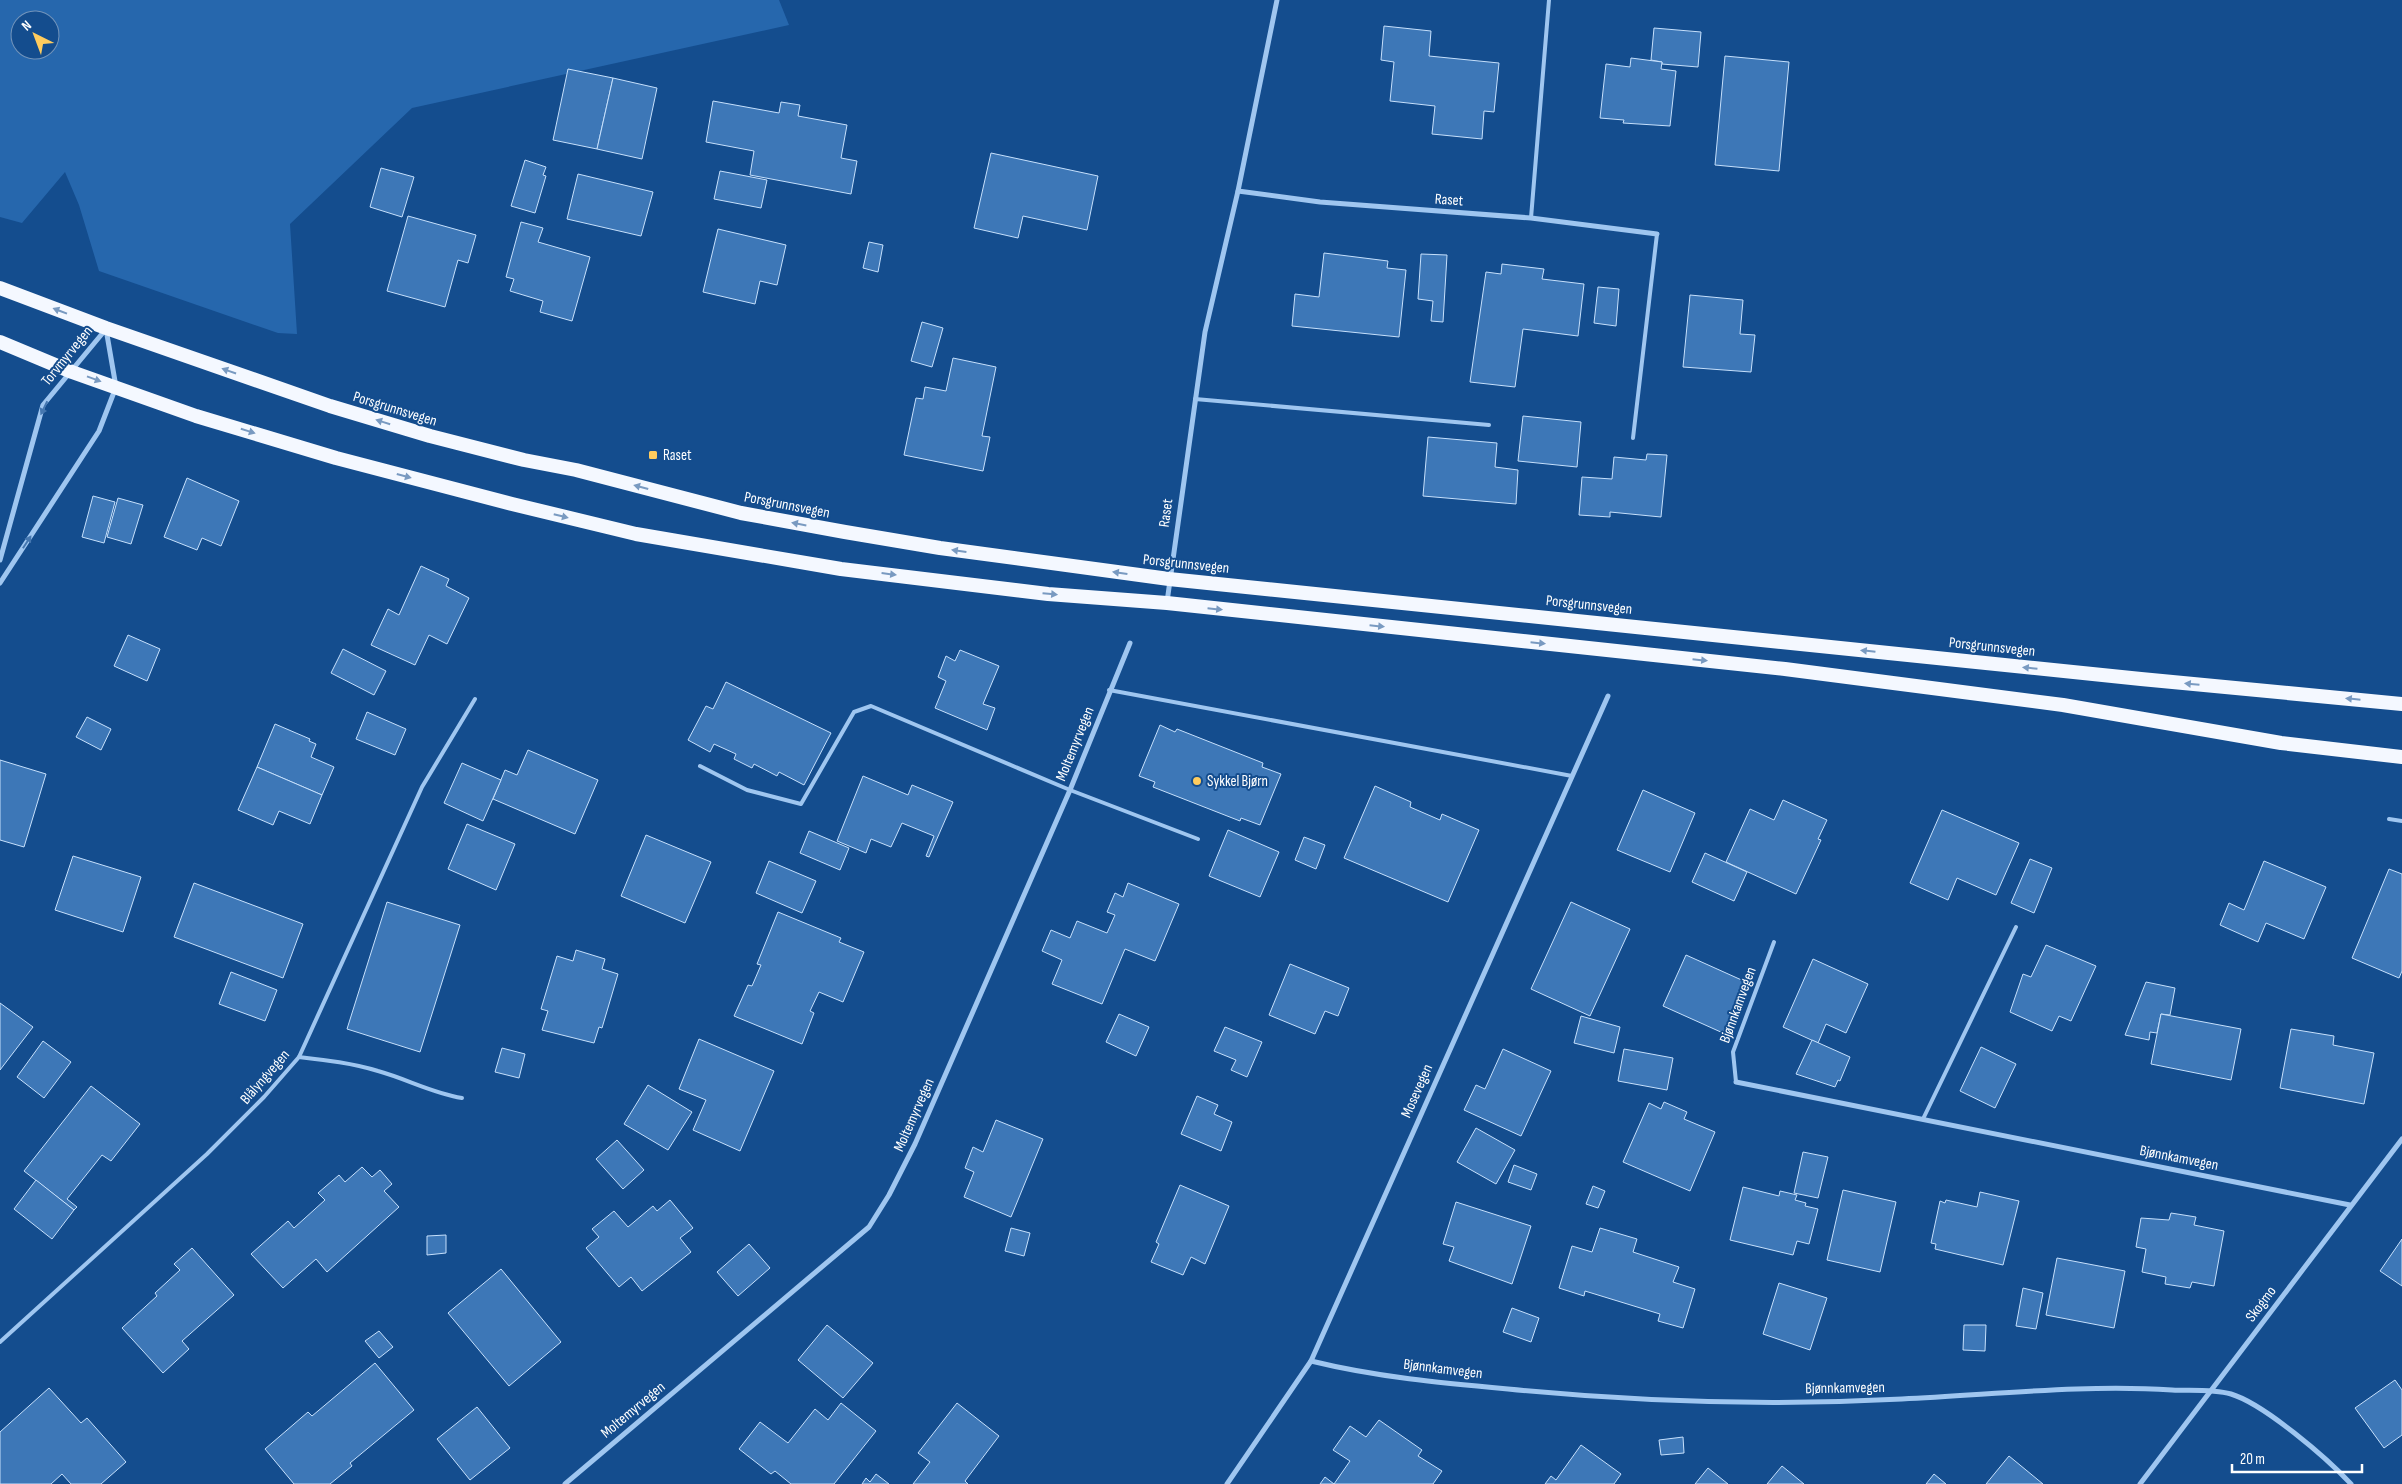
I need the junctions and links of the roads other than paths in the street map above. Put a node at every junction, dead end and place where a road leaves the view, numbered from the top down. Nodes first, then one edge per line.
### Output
1 (1276, 0) edge
2 (1549, 0) edge
3 (1238, 191) junction
4 (1531, 218) junction
5 (1657, 234) joint
6 (0, 288) edge
7 (106, 328) junction
8 (0, 342) edge
9 (72, 372) junction
10 (116, 387) junction
11 (1195, 399) junction
12 (1489, 425) dead end
13 (1633, 438) dead end
14 (0, 560) edge
15 (1169, 579) junction
16 (0, 583) edge
17 (1167, 603) junction
18 (1130, 642) dead end
19 (1109, 690) junction
20 (1608, 696) dead end
21 (475, 699) dead end
22 (2402, 704) edge
23 (2402, 757) edge
24 (700, 766) dead end
25 (1572, 776) junction
26 (1070, 790) junction
27 (2389, 819) dead end
28 (2402, 821) edge
29 (1198, 839) dead end
30 (2016, 927) dead end
31 (1774, 942) dead end
32 (299, 1057) junction
33 (1736, 1082) joint
34 (462, 1098) dead end
35 (1923, 1119) junction
36 (2402, 1139) edge
37 (2350, 1205) junction
38 (0, 1342) edge
39 (1311, 1361) junction
40 (2210, 1392) junction
41 (565, 1484) edge
42 (1227, 1484) edge
43 (2140, 1484) edge
44 (2351, 1484) edge

1 - 3 street, Raset
2 - 4 lane
3 - 4 street, Raset
3 - 11 street, Raset
4 - 5 street, Raset
5 - 13 lane
7 -> 6 highway, Porsgrunnsvegen
7 - 9 street, Torvmyrvegen
7 - 10 street, Torvmyrvegen
15 -> 7 highway, Porsgrunnsvegen
8 - 9 highway
9 -> 10 highway
9 -> 14 street, Torvmyrvegen
16 -> 10 street
10 -> 17 highway
11 - 12 lane
11 - 15 street, Raset
15 - 17 street, Raset
22 -> 15 highway, Porsgrunnsvegen
17 -> 23 highway
18 - 19 street, Moltemyrvegen
19 - 25 lane
19 - 26 street, Moltemyrvegen
20 - 25 street, Mosevegen
21 - 32 lane, Blålyngvegen
24 - 26 lane
25 - 39 street, Mosevegen
26 - 29 lane
26 - 41 street, Moltemyrvegen
27 - 28 lane
30 - 35 lane
31 - 33 lane, Bjønnkamvegen
32 - 34 lane
32 - 38 lane, Blålyngvegen
33 - 35 street, Bjønnkamvegen
35 - 37 street, Bjønnkamvegen
36 - 37 street, Skogmo
37 - 40 street, Skogmo
39 - 40 street, Bjønnkamvegen
39 - 42 street, Mosevegen
40 - 43 street, Skogmo
40 - 44 street, Bjønnkamvegen

